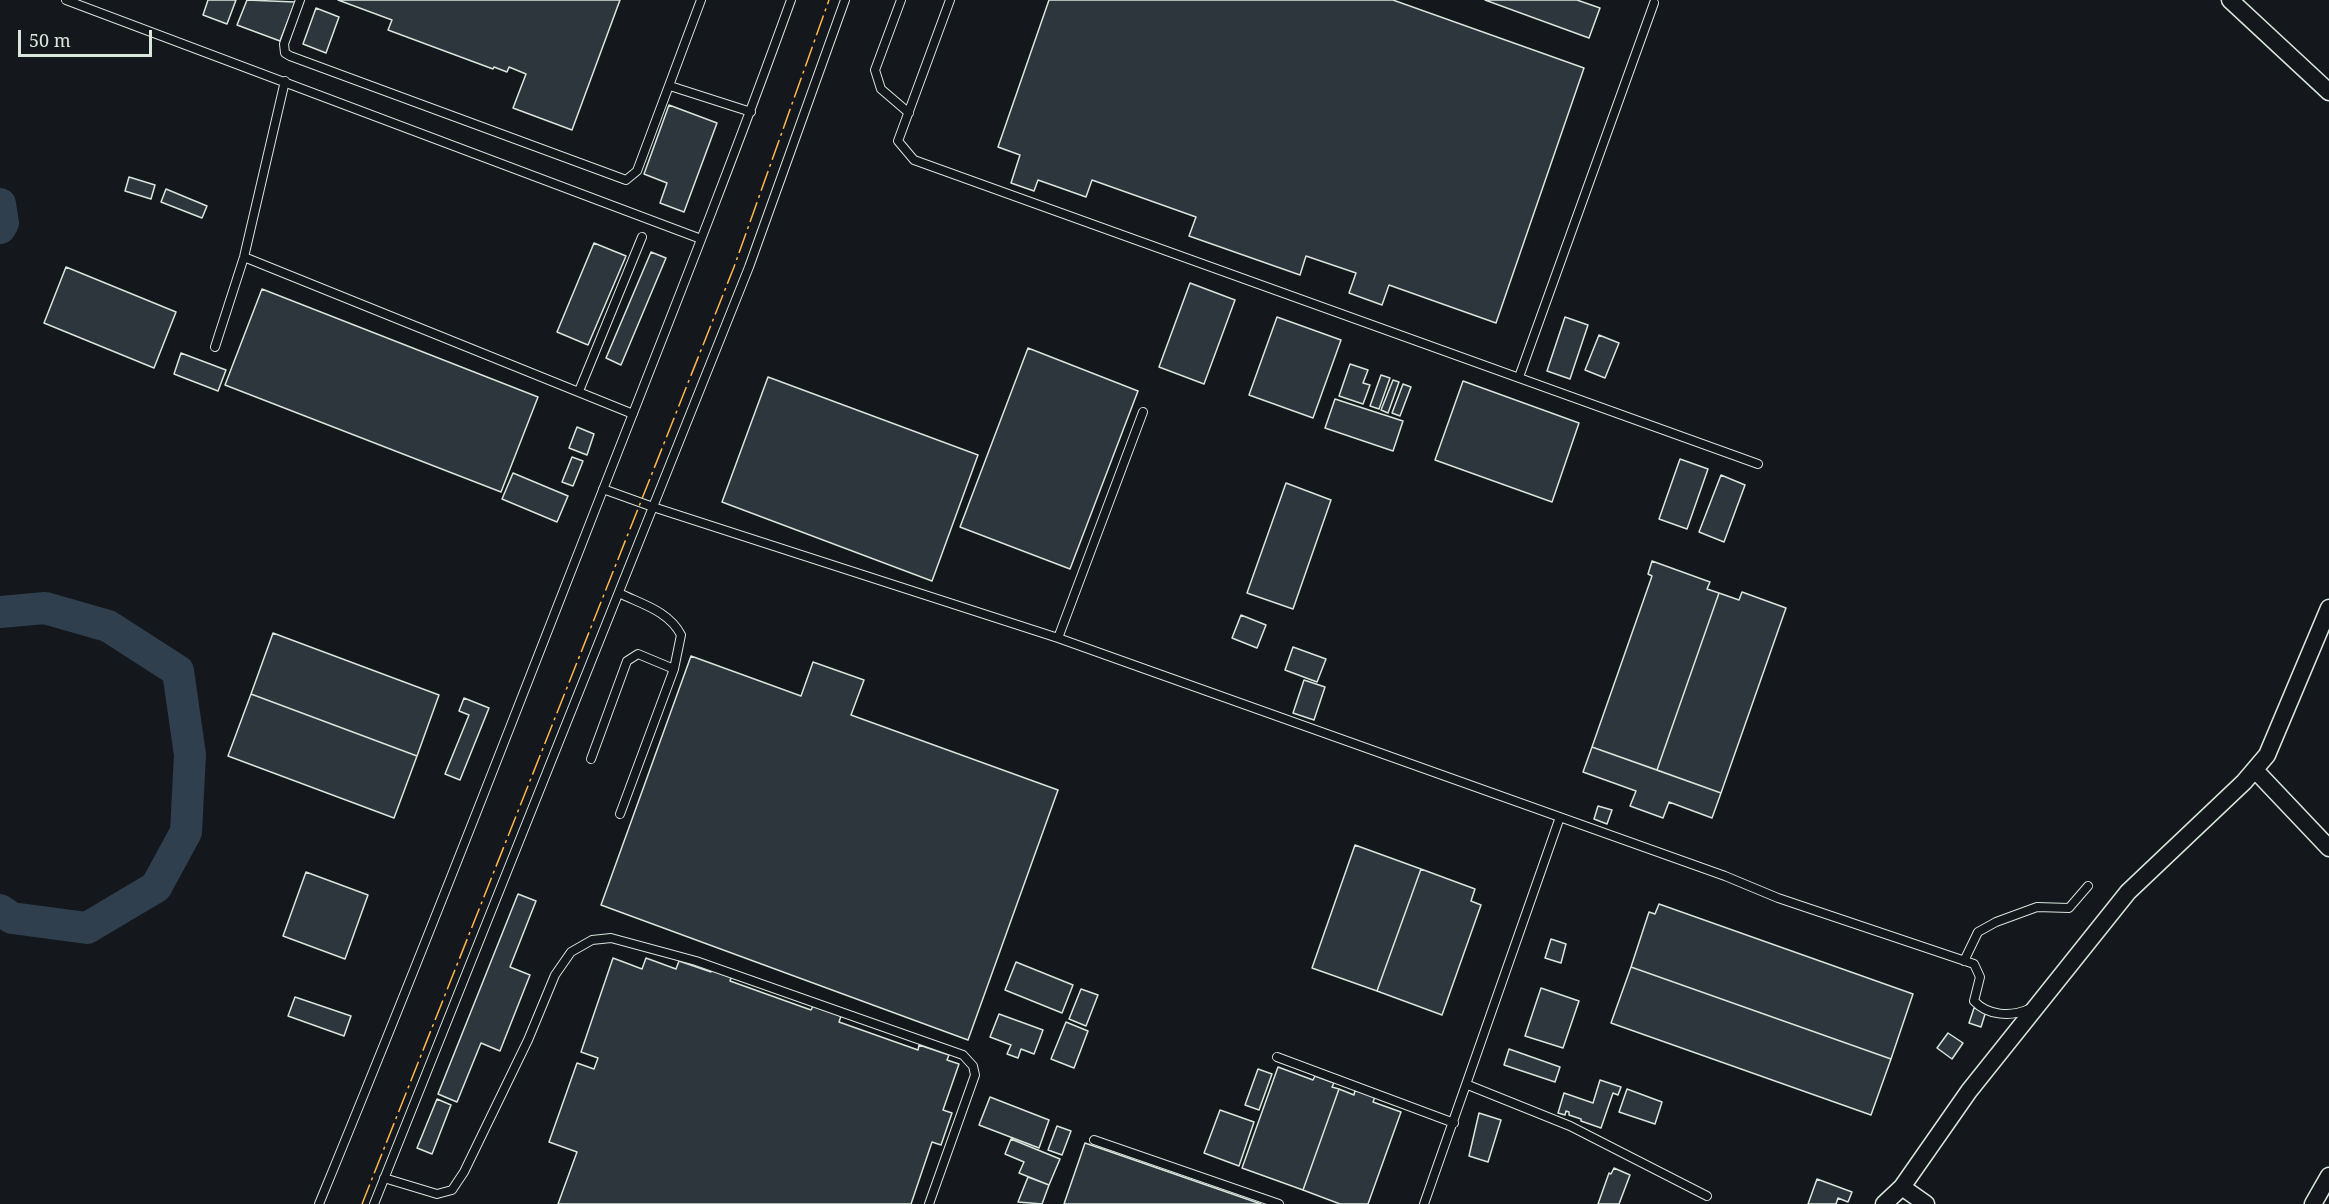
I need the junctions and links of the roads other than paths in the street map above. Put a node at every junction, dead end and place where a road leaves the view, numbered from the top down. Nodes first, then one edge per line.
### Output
1 (66, 0) edge
2 (300, 0) edge
3 (701, 0) edge
4 (791, 0) edge
5 (845, 0) edge
6 (900, 0) edge
7 (950, 0) edge
8 (2230, 0) edge
9 (1652, 1) edge
10 (285, 81) junction
11 (670, 87) junction
12 (2329, 92) edge
13 (751, 112) junction
14 (909, 113) junction
15 (642, 237) dead end
16 (701, 238) junction
17 (244, 257) junction
18 (215, 347) dead end
19 (1519, 377) junction
20 (579, 391) junction
21 (1143, 412) dead end
22 (633, 414) junction
23 (1758, 464) dead end
24 (603, 489) junction
25 (653, 507) junction
26 (619, 593) junction
27 (2329, 608) edge
28 (1058, 638) junction
29 (674, 669) junction
30 (591, 759) dead end
31 (2255, 770) junction
32 (620, 814) dead end
33 (1560, 817) junction
34 (2329, 849) edge
35 (2088, 886) dead end
36 (1964, 961) junction
37 (2035, 1007) junction
38 (1277, 1057) dead end
39 (1468, 1084) junction
40 (1454, 1123) junction
41 (1094, 1140) dead end
42 (2329, 1176) edge
43 (384, 1178) junction
44 (1902, 1187) junction
45 (1707, 1196) dead end
46 (319, 1204) edge
47 (375, 1204) edge
48 (929, 1204) edge
49 (1279, 1204) edge
50 (1424, 1204) edge
51 (1884, 1204) edge
52 (1926, 1204) edge
53 (2313, 1204) edge

1 - 10 lane
2 - 11 lane
3 - 11 lane
4 - 13 lane
5 - 25 lane
6 - 14 lane
7 - 14 lane
8 - 12 street
9 - 19 lane
10 - 16 lane
10 - 17 lane
11 - 13 lane
13 - 16 lane
14 - 19 lane
15 - 20 lane
16 - 22 lane
17 - 18 lane
17 - 20 lane
19 - 23 lane
20 - 22 lane
21 - 28 lane
22 - 24 lane
24 - 25 lane
24 - 46 lane
25 - 26 lane
25 - 28 lane
26 - 29 lane
26 - 43 lane
27 - 31 street
28 - 33 lane
29 - 30 lane
29 - 32 lane
31 - 34 street
31 - 37 street
33 - 36 lane
33 - 39 lane
35 - 36 lane
36 - 37 lane
37 - 44 street
38 - 40 lane
39 - 40 lane
39 - 45 lane
40 - 50 lane
41 - 49 lane
42 - 53 street
43 - 47 lane
43 - 48 lane
44 - 51 street
44 - 52 street

